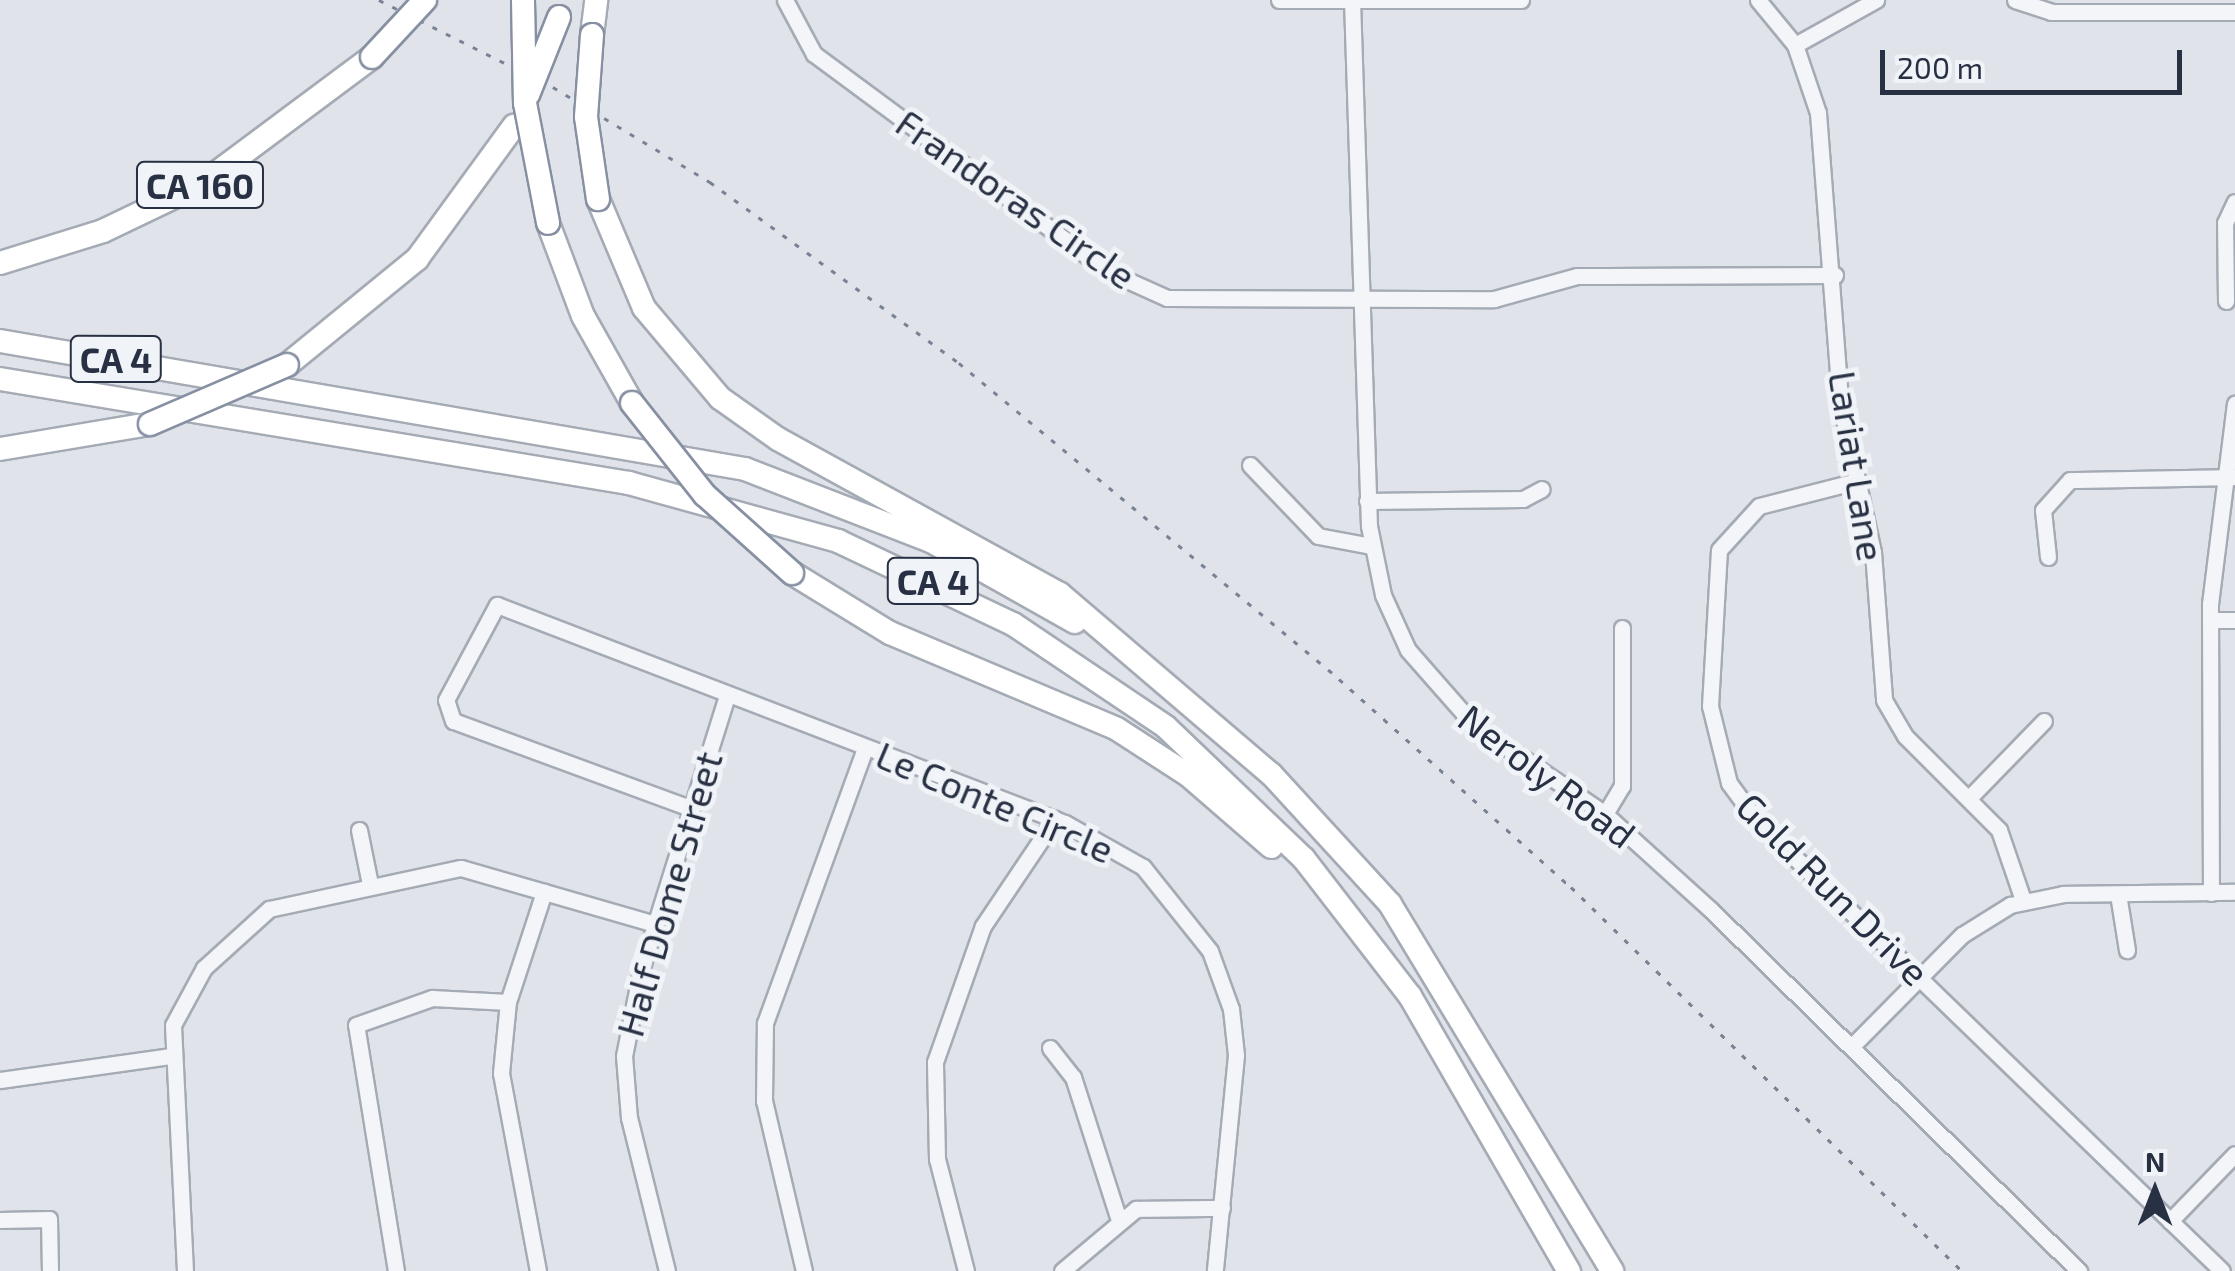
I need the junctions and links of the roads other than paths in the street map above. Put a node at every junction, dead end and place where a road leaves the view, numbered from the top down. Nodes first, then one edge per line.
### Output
1 (425, 0) edge
2 (523, 0) edge
3 (596, 0) edge
4 (784, 0) edge
5 (1278, 0) edge
6 (1520, 0) edge
7 (1758, 0) edge
8 (1876, 0) edge
9 (2015, 0) edge
10 (1352, 2) edge
11 (562, 8) edge
12 (2235, 12) edge
13 (1795, 45) junction
14 (2235, 202) edge
15 (0, 263) edge
16 (1834, 275) junction
17 (1356, 300) junction
18 (2226, 301) dead end
19 (0, 342) edge
20 (0, 379) edge
21 (2234, 404) edge
22 (0, 448) edge
23 (1250, 465) dead end
24 (2232, 477) edge
25 (1857, 482) junction
26 (1542, 489) dead end
27 (1367, 501) junction
28 (1372, 546) junction
29 (2048, 556) dead end
30 (2210, 620) junction
31 (2235, 620) edge
32 (1622, 628) dead end
33 (1139, 663) junction
34 (728, 694) junction
35 (2044, 721) dead end
36 (865, 748) junction
37 (1970, 797) junction
38 (690, 808) junction
39 (1606, 814) junction
40 (1055, 819) junction
41 (359, 830) dead end
42 (370, 884) junction
43 (544, 892) junction
44 (2235, 892) edge
45 (2210, 893) junction
46 (2118, 894) junction
47 (2023, 900) junction
48 (1343, 907) junction
49 (655, 924) junction
50 (2127, 950) dead end
51 (1920, 978) junction
52 (508, 1002) junction
53 (1852, 1047) junction
54 (1050, 1048) dead end
55 (171, 1056) junction
56 (0, 1080) edge
57 (2235, 1154) edge
58 (1222, 1208) junction
59 (1118, 1216) junction
60 (0, 1220) edge
61 (2170, 1221) junction
62 (50, 1271) edge
63 (185, 1271) edge
64 (396, 1271) edge
65 (538, 1271) edge
66 (668, 1271) edge
67 (804, 1271) edge
68 (966, 1271) edge
69 (1062, 1271) edge
70 (1215, 1271) edge
71 (1569, 1271) edge
72 (1612, 1271) edge
73 (2079, 1271) edge
74 (2222, 1271) edge

1 - 15 highway, CA 160, bridge
2 - 48 highway, bridge
3 - 33 highway, bridge
4 - 17 street, Frandoras Circle
5 - 10 street
6 - 10 street
7 - 13 street, Lariat Lane
8 - 13 street
9 - 12 street
10 - 17 street, Neroly Road
11 - 22 highway, bridge
13 - 16 street, Lariat Lane
14 - 18 street
16 - 17 street, Frandoras Circle
16 - 25 street, Lariat Lane
17 - 27 street, Neroly Road
19 - 33 highway, CA 4
20 - 48 highway, CA 4
21 - 24 street
23 - 28 street
24 - 29 street
24 - 30 street
25 - 37 street, Lariat Lane
25 - 51 street, Gold Run Drive
26 - 27 street
27 - 28 street, Neroly Road
28 - 39 street, Neroly Road
30 - 31 street
30 - 45 street
32 - 39 street
33 - 72 highway, CA 4
34 - 36 street, Le Conte Circle
34 - 38 street, Half Dome Street
34 - 38 street, Le Conte Circle
35 - 37 street
36 - 40 street, Le Conte Circle
36 - 67 street
37 - 47 street, Lariat Lane
38 - 49 street, Half Dome Street
39 - 53 street, Neroly Road
40 - 58 street, Le Conte Circle
40 - 68 street
41 - 42 street
42 - 43 street
42 - 55 street
43 - 49 street
43 - 52 street
44 - 45 street
45 - 46 street
46 - 47 street
46 - 50 street
47 - 51 street
48 - 71 highway, CA 4
49 - 66 street, Half Dome Street
51 - 53 street
51 - 61 street, Gold Run Drive
52 - 64 street
52 - 65 street
53 - 73 street, Neroly Road
54 - 59 street
55 - 56 street
55 - 63 street
57 - 61 street
58 - 59 street
58 - 70 street, Le Conte Circle
59 - 69 street
60 - 62 street
61 - 74 street, Gold Run Drive

